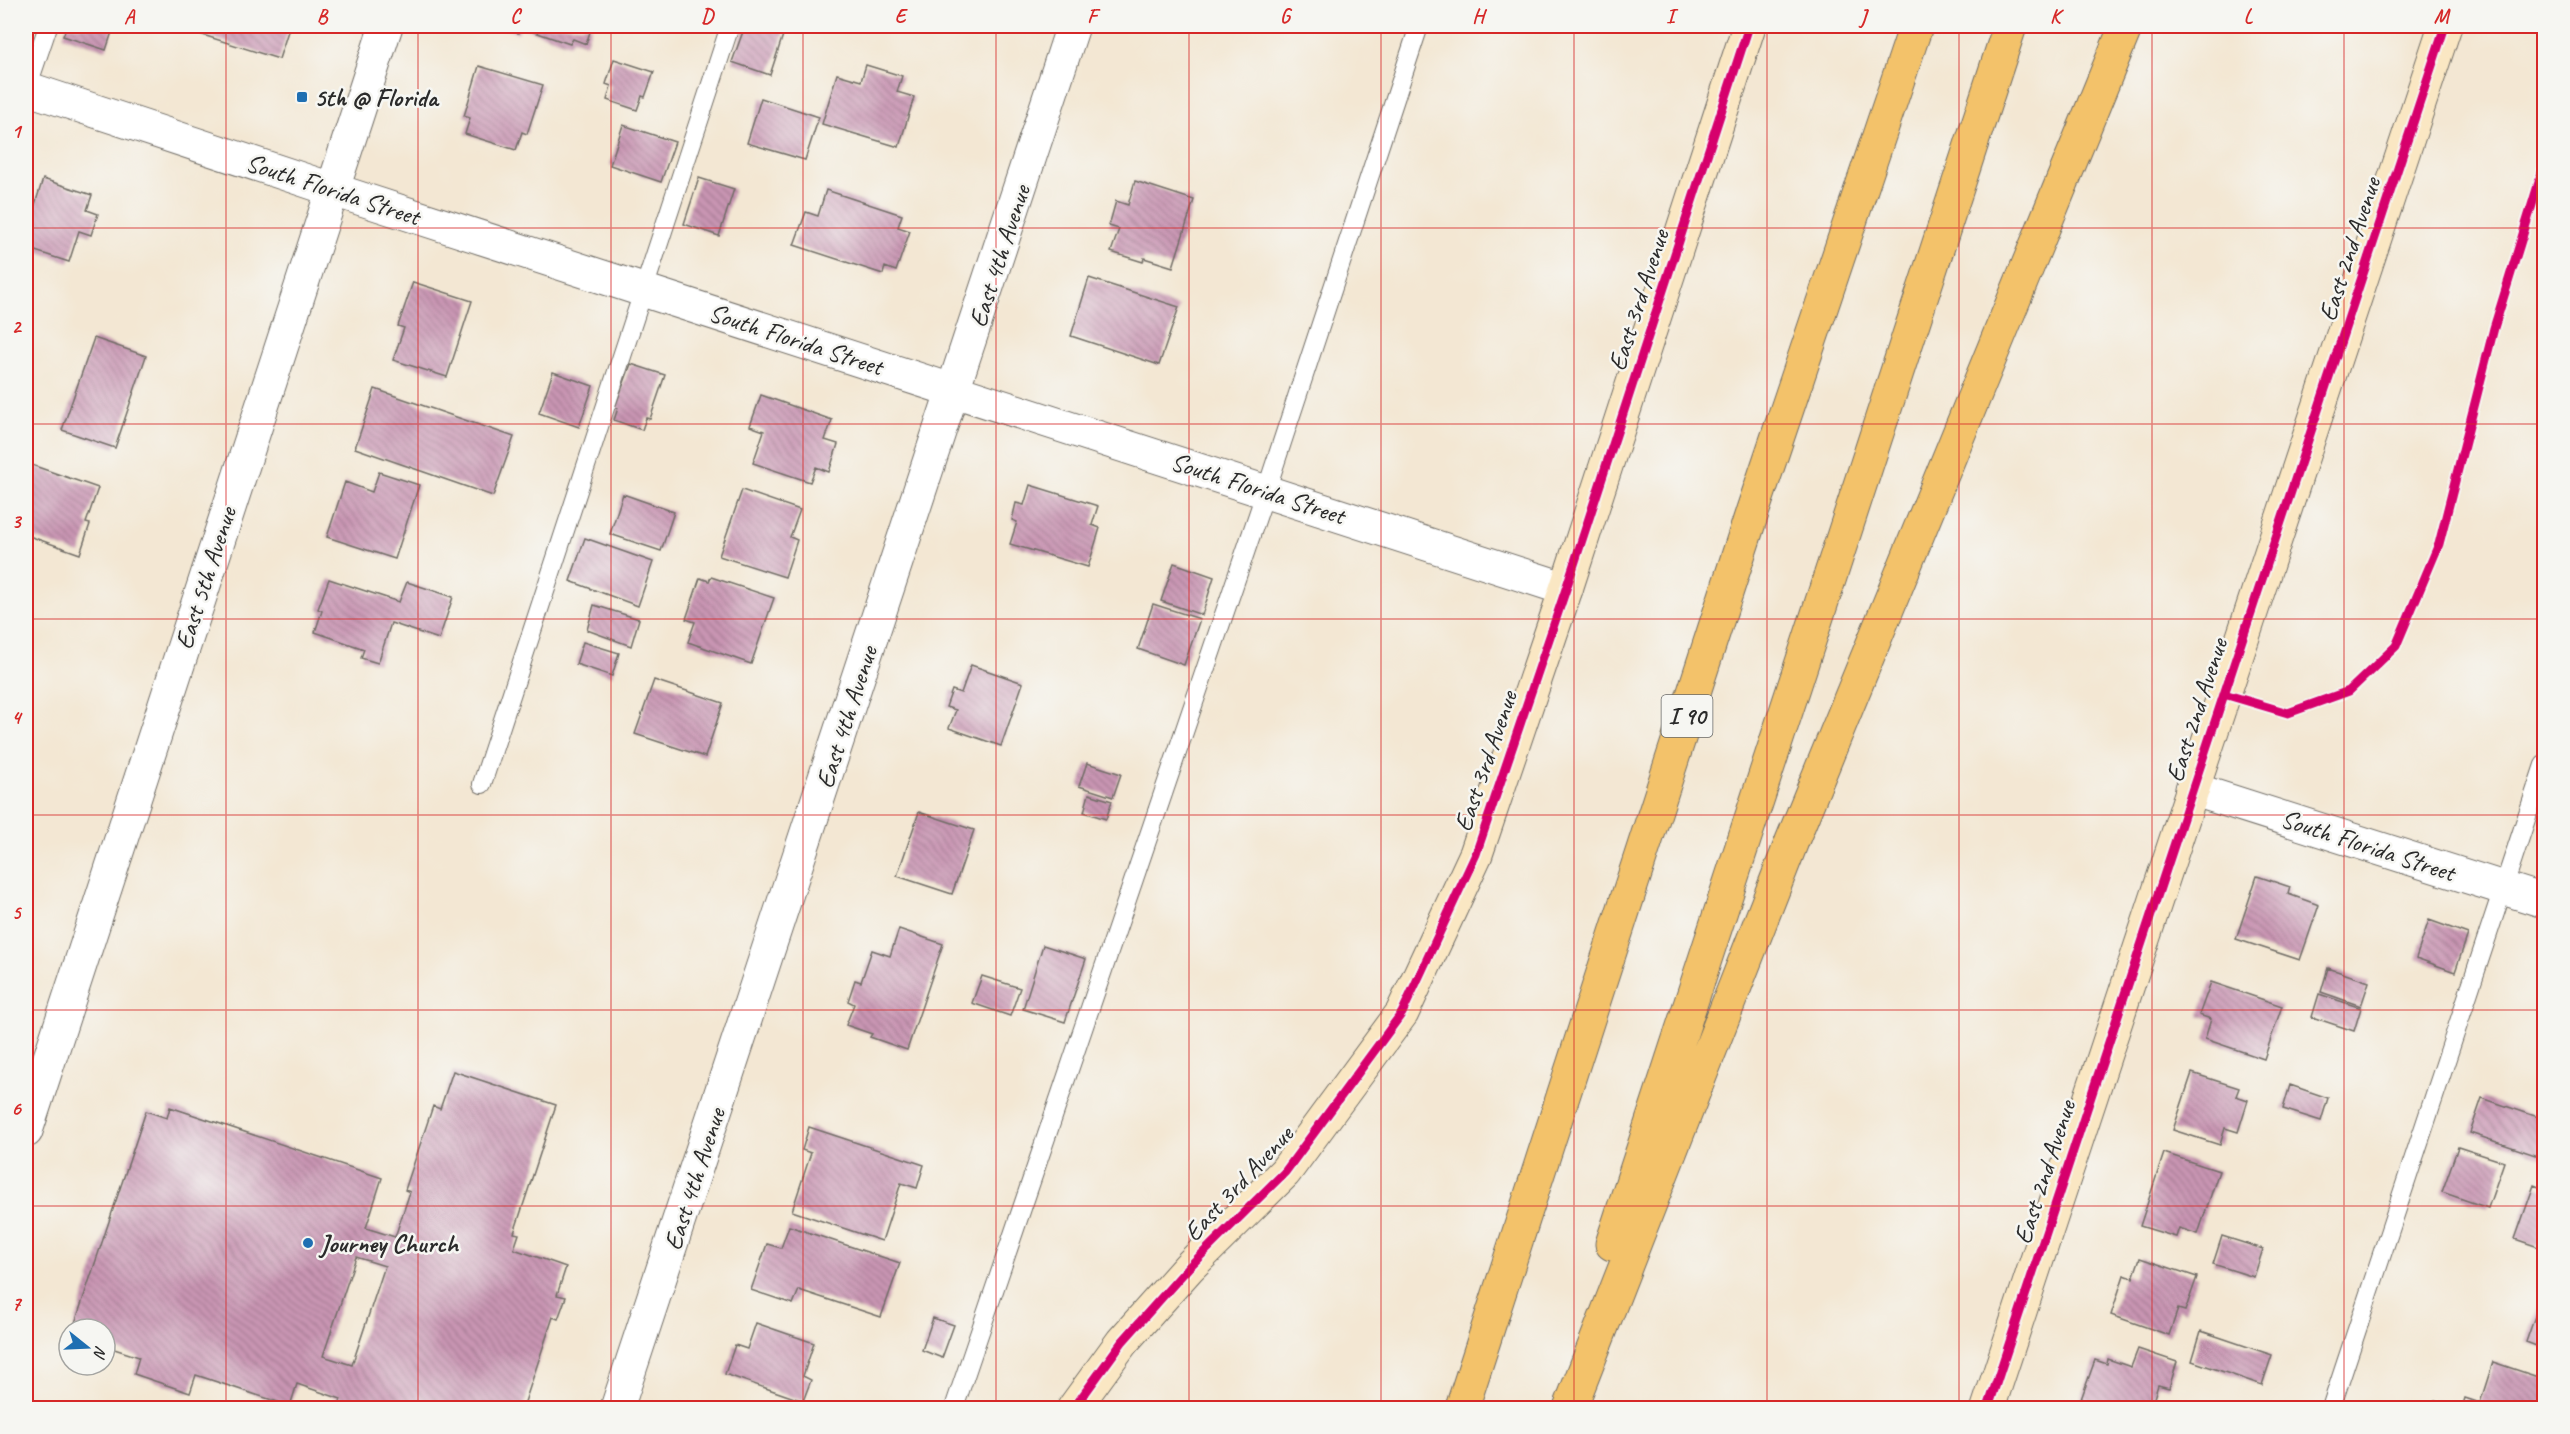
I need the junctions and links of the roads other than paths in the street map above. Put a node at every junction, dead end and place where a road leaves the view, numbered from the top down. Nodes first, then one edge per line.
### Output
1 (48, 26) edge
2 (386, 26) edge
3 (730, 26) edge
4 (1073, 26) edge
5 (1419, 26) edge
6 (1749, 26) edge
7 (1916, 26) edge
8 (2010, 26) edge
9 (2126, 26) edge
10 (2445, 26) edge
11 (26, 88) edge
12 (331, 189) junction
13 (643, 290) junction
14 (955, 390) junction
15 (1266, 491) junction
16 (1566, 589) junction
17 (2544, 765) edge
18 (482, 784) dead end
19 (2192, 789) junction
20 (2504, 888) junction
21 (2544, 901) edge
22 (26, 1131) edge
23 (617, 1408) edge
24 (954, 1408) edge
25 (1074, 1408) edge
26 (1462, 1408) edge
27 (1559, 1408) edge
28 (1570, 1408) edge
29 (1988, 1408) edge
30 (2331, 1408) edge

1 - 11 lane
2 - 12 street, East 5th Avenue
3 - 13 lane
4 - 14 street, East 4th Avenue
5 - 15 lane
6 - 16 street, East 3rd Avenue
7 - 26 highway, I 90
8 - 27 highway
9 - 28 highway
10 - 19 street, East 2nd Avenue
11 - 12 street, South Florida Street
12 - 13 street, South Florida Street
12 - 22 street, East 5th Avenue
13 - 14 street, South Florida Street
13 - 18 lane
14 - 15 street, South Florida Street
14 - 23 street, East 4th Avenue
15 - 16 street, South Florida Street
15 - 24 lane
16 - 25 street, East 3rd Avenue
17 - 20 lane
19 - 20 street, South Florida Street
19 - 29 street, East 2nd Avenue
20 - 21 street, South Florida Street
20 - 30 lane

